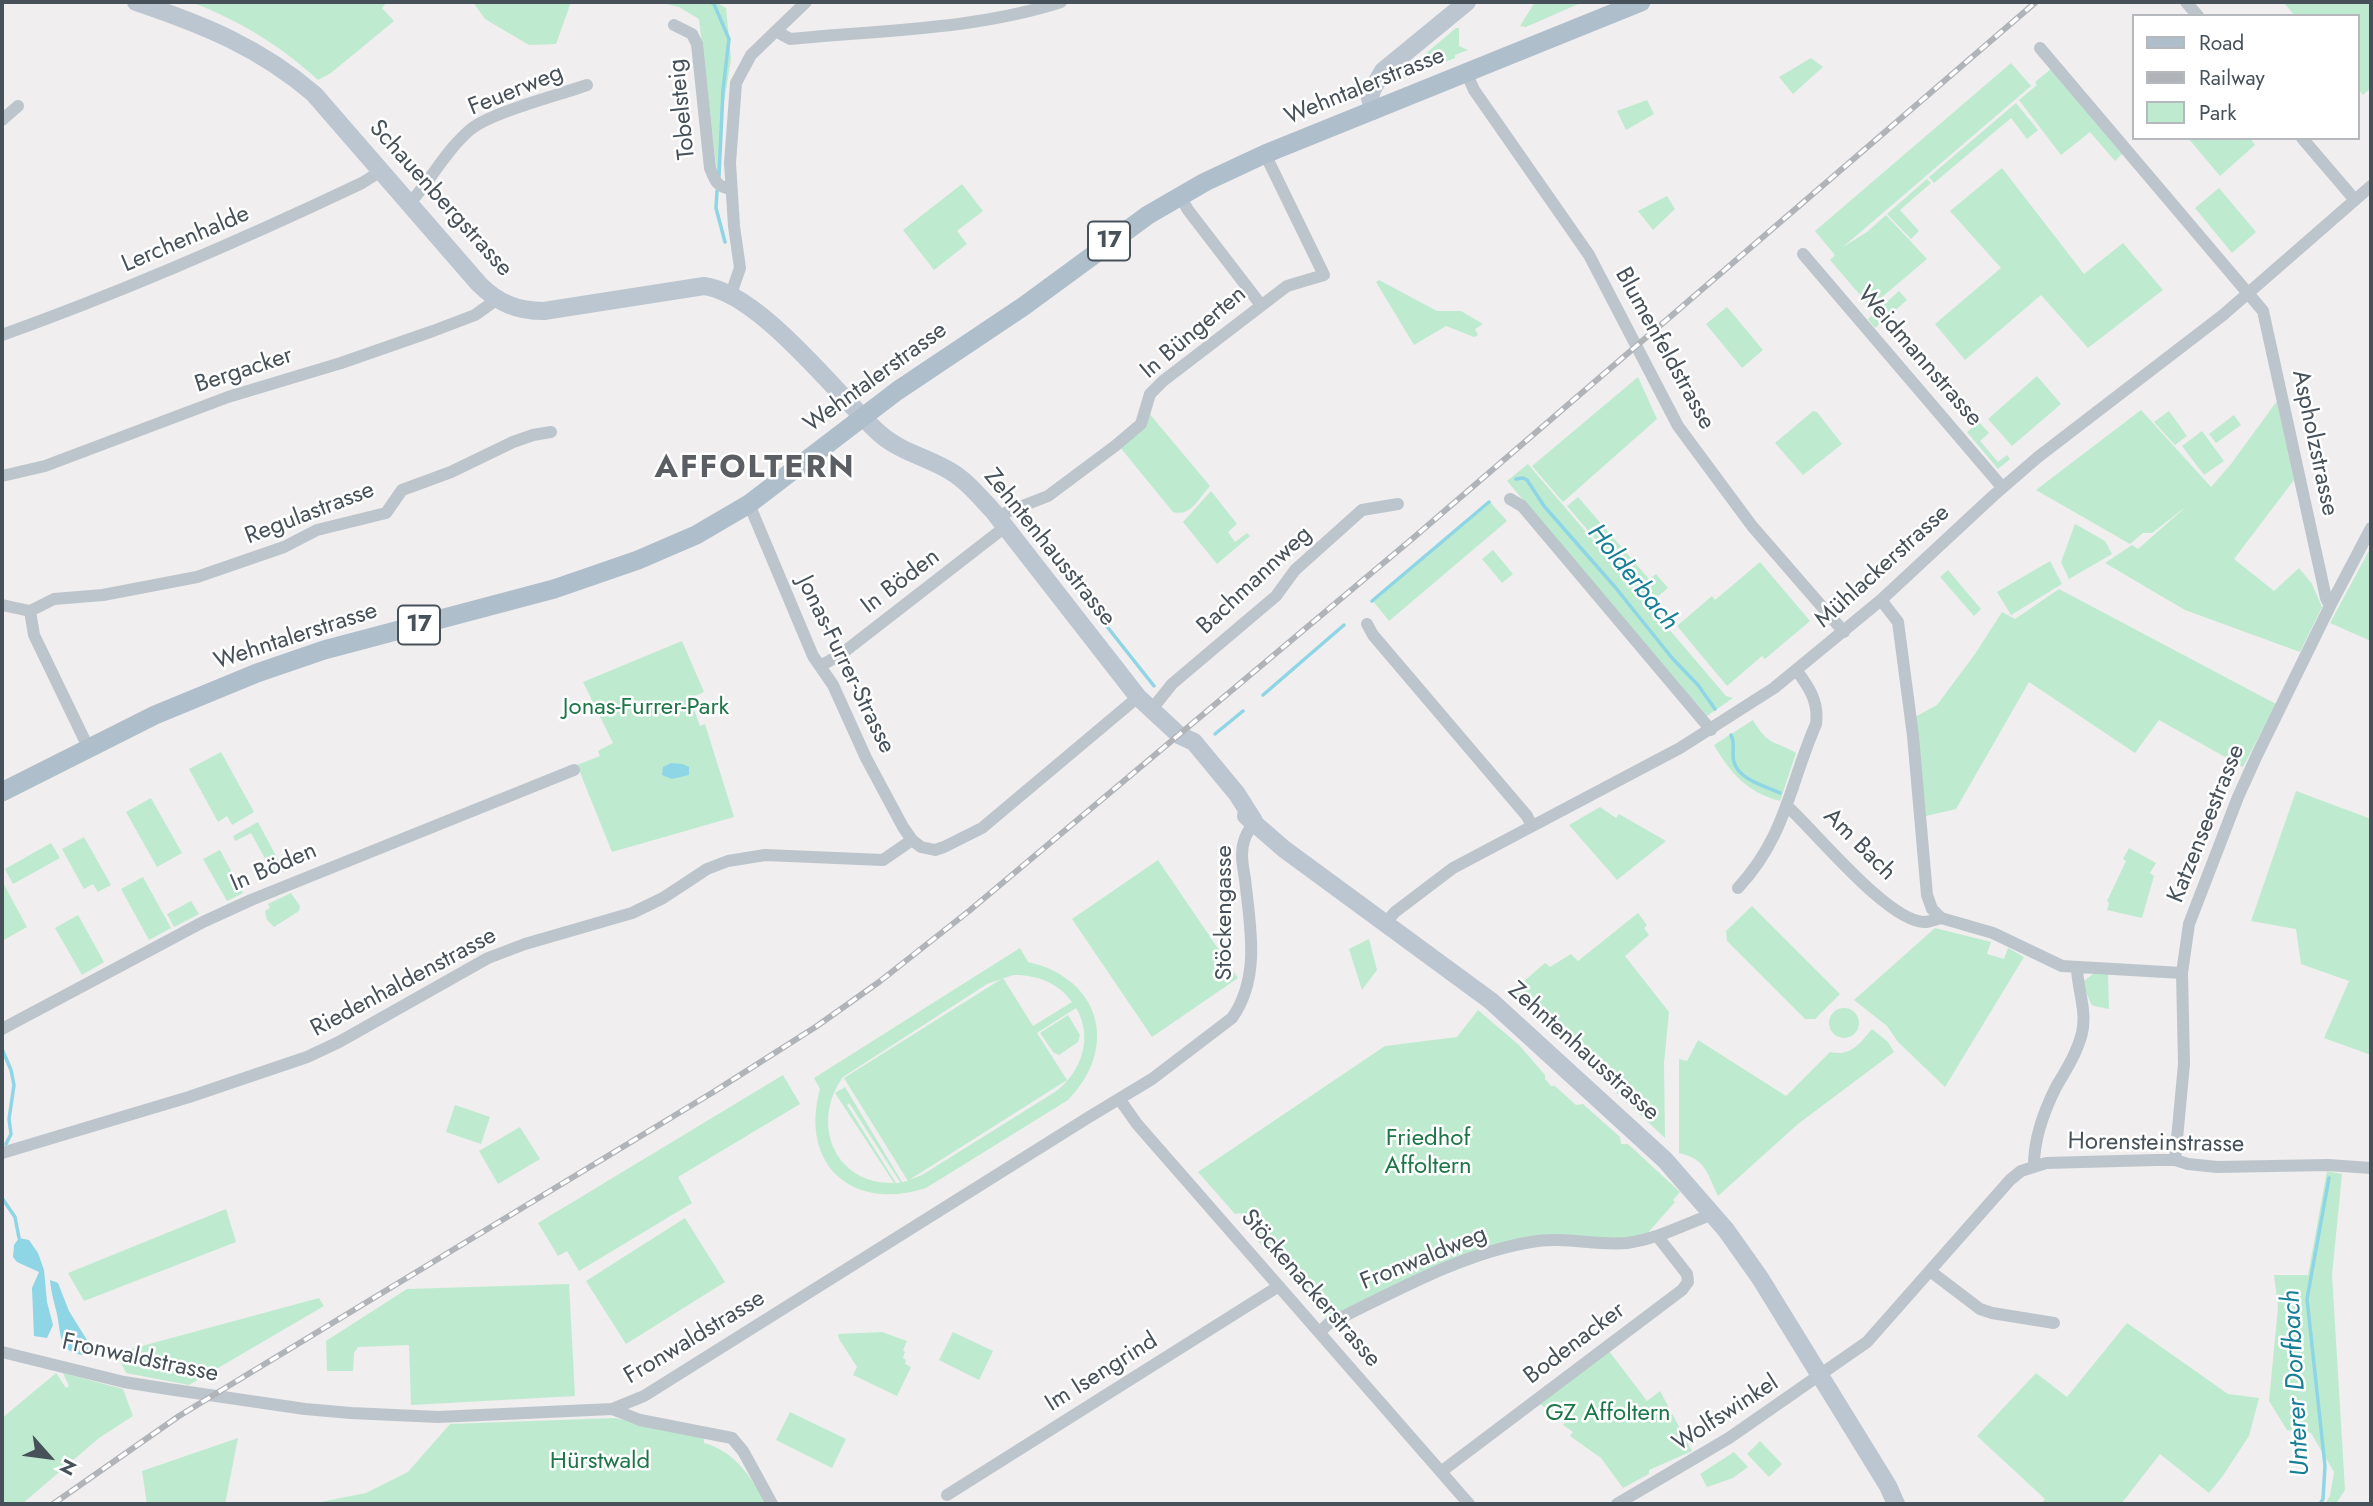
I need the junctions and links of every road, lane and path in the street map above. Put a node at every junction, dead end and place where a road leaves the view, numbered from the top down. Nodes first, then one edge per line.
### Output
1 (136, 2) edge
2 (806, 2) edge
3 (1060, 2) edge
4 (1467, 2) edge
5 (1641, 2) edge
6 (674, 25) dead end
7 (776, 31) junction
8 (2040, 48) dead end
9 (1466, 72) junction
10 (587, 85) dead end
11 (18, 106) dead end
12 (1373, 111) junction
13 (2, 120) edge
14 (2304, 140) edge
15 (1265, 153) junction
16 (382, 171) junction
17 (2371, 186) edge
18 (731, 190) junction
19 (1180, 196) junction
20 (2355, 200) junction
21 (409, 204) junction
22 (1803, 254) dead end
23 (2250, 292) junction
24 (731, 294) junction
25 (496, 299) junction
26 (1261, 305) junction
27 (2, 335) edge
28 (862, 416) junction
29 (551, 432) dead end
30 (2, 476) edge
31 (2002, 487) junction
32 (1510, 499) dead end
33 (748, 504) junction
34 (1398, 504) dead end
35 (1002, 523) junction
36 (2371, 528) edge
37 (1881, 600) junction
38 (2, 605) edge
39 (2330, 606) junction
40 (30, 611) junction
41 (1367, 624) dead end
42 (1843, 632) junction
43 (820, 666) junction
44 (1797, 670) junction
45 (1138, 697) junction
46 (1152, 709) junction
47 (1711, 730) junction
48 (88, 747) junction
49 (574, 771) dead end
50 (2, 792) edge
51 (1787, 806) junction
52 (1254, 821) junction
53 (1532, 826) junction
54 (912, 840) junction
55 (1738, 888) dead end
56 (1941, 918) junction
57 (1385, 923) junction
58 (2077, 969) junction
59 (2182, 973) junction
60 (1241, 1006) joint
61 (2, 1029) edge
62 (1120, 1100) junction
63 (2, 1153) edge
64 (2175, 1160) junction
65 (2034, 1165) junction
66 (2371, 1168) edge
67 (1713, 1213) junction
68 (1658, 1237) junction
69 (1930, 1271) junction
70 (1279, 1286) junction
71 (2054, 1324) dead end
72 (1320, 1332) junction
73 (2, 1352) edge
74 (1819, 1376) junction
75 (612, 1409) junction
76 (1442, 1471) junction
77 (947, 1494) dead end
78 (772, 1504) edge
79 (1469, 1504) edge
80 (1617, 1504) edge
81 (1896, 1504) edge

1 - 16 street, Schauenbergstrasse
2 - 7 street
3 - 7 street
4 - 12 street
5 - 9 main road, Wehntalerstrasse / 17
6 - 18 street, Tobelsteig
7 - 18 street
8 - 23 street, Aspholzstrasse
9 - 12 main road, Wehntalerstrasse / 17
9 - 42 street, Blumenfeldstrasse
10 - 21 street, Feuerweg
11 - 13 street
12 - 15 main road, Wehntalerstrasse / 17
14 - 20 street
15 - 19 main road, Wehntalerstrasse / 17
15 - 26 street, In Büngerten
16 - 21 street, Schauenbergstrasse
16 - 27 street, Lerchenhalde
17 - 20 street, Mühlackerstrasse
18 - 24 street
19 - 26 street
19 - 28 main road, Wehntalerstrasse / 17
20 - 23 street, Mühlackerstrasse
21 - 25 street, Schauenbergstrasse
22 - 31 street, Weidmannstrasse
23 - 31 street, Mühlackerstrasse
23 - 39 street, Aspholzstrasse
24 - 25 street, Schauenbergstrasse
24 - 28 street, Schauenbergstrasse
25 - 30 street, Bergacker
26 - 35 street, In Büngerten
28 - 33 main road, Wehntalerstrasse / 17
28 - 35 street, Zehntenhausstrasse
29 - 40 street, Regulastrasse
31 - 37 street, Mühlackerstrasse
32 - 47 street
33 - 43 street, Jonas-Furrer-Strasse
33 - 48 main road, Wehntalerstrasse / 17
34 - 46 street, Bachmannweg
35 - 43 street, In Böden
35 - 45 street, Zehntenhausstrasse
36 - 39 street, Katzenseestrasse
37 - 42 street, Mühlackerstrasse
37 - 56 street
38 - 40 street
39 - 59 street, Katzenseestrasse
40 - 48 street
41 - 53 street
42 - 44 street, Mühlackerstrasse
43 - 54 street, Jonas-Furrer-Strasse
44 - 47 street, Mühlackerstrasse
44 - 51 street
45 - 46 street, Zehntenhausstrasse
45 - 54 street
46 - 52 street, Zehntenhausstrasse
47 - 53 street, Mühlackerstrasse
48 - 50 main road, Wehntalerstrasse / 17
49 - 61 street, In Böden
51 - 55 street
51 - 56 street, Am Bach
52 - 57 street, Zehntenhausstrasse
52 - 60 street, Stöckengasse
53 - 57 street, Mühlackerstrasse
54 - 63 street, Riedenhaldenstrasse
56 - 58 street
57 - 67 street, Zehntenhausstrasse
58 - 59 street
58 - 65 street
59 - 64 street, Katzenseestrasse
60 - 62 street, Fronwaldstrasse
62 - 70 street, Stöckenackerstrasse
62 - 75 street, Fronwaldstrasse
64 - 65 street, Horensteinstrasse
64 - 66 street, Horensteinstrasse
65 - 69 street, Horensteinstrasse
67 - 68 street, Fronwaldweg
67 - 74 street, Zehntenhausstrasse
68 - 72 street, Fronwaldweg
68 - 76 street, Bodenacker
69 - 71 street
69 - 74 street, Horensteinstrasse
70 - 72 street, Stöckenackerstrasse
70 - 77 street, Im Isengrind
72 - 76 street, Stöckenackerstrasse
73 - 75 street, Fronwaldstrasse
74 - 80 street, Wolfswinkel
74 - 81 street, Zehntenhausstrasse
75 - 78 street
76 - 79 street, Stöckenackerstrasse

